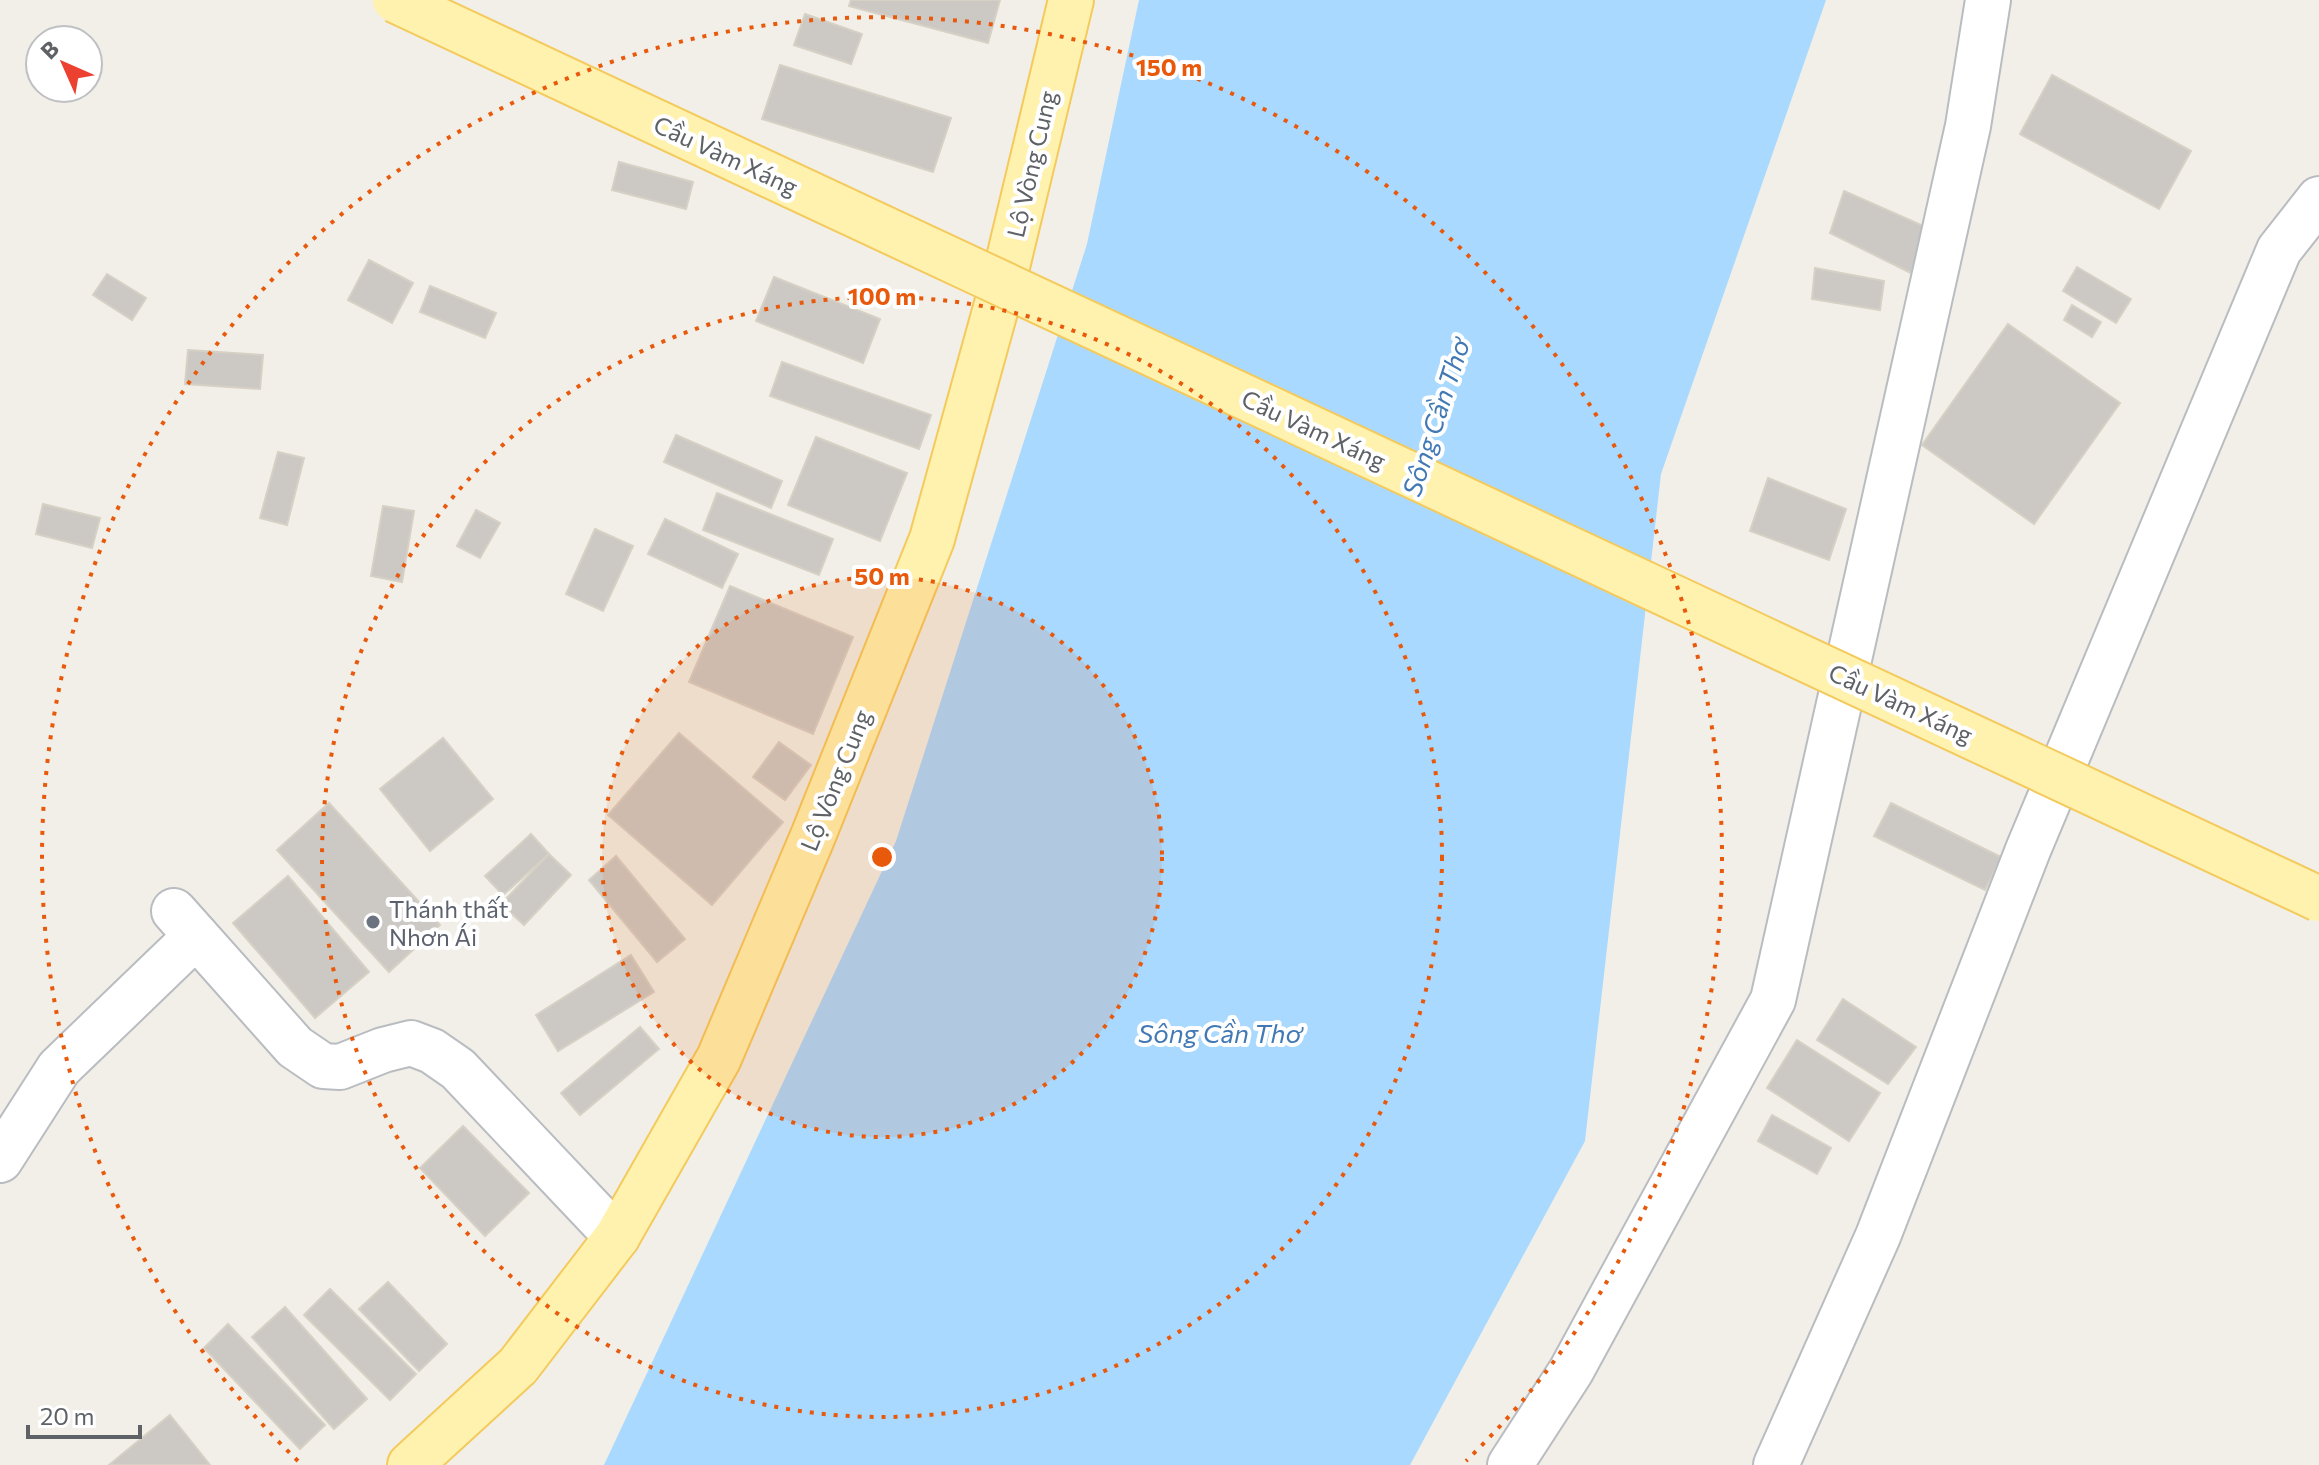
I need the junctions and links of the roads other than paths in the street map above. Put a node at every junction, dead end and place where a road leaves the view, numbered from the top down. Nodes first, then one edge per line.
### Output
1 (395, 0) edge
2 (1071, 0) edge
3 (1988, 0) edge
4 (2319, 199) edge
5 (2319, 899) edge
6 (13, 1121) edge
7 (0, 1160) edge
8 (617, 1237) junction
9 (410, 1465) edge
10 (1510, 1465) edge
11 (1776, 1465) edge

1 - 5 main road, Cầu Vàm Xáng, bridge
2 - 8 main road, Lộ Vòng Cung
3 - 10 street
4 - 11 street
6 - 7 street
6 - 8 street
8 - 9 main road, Lộ Vòng Cung

